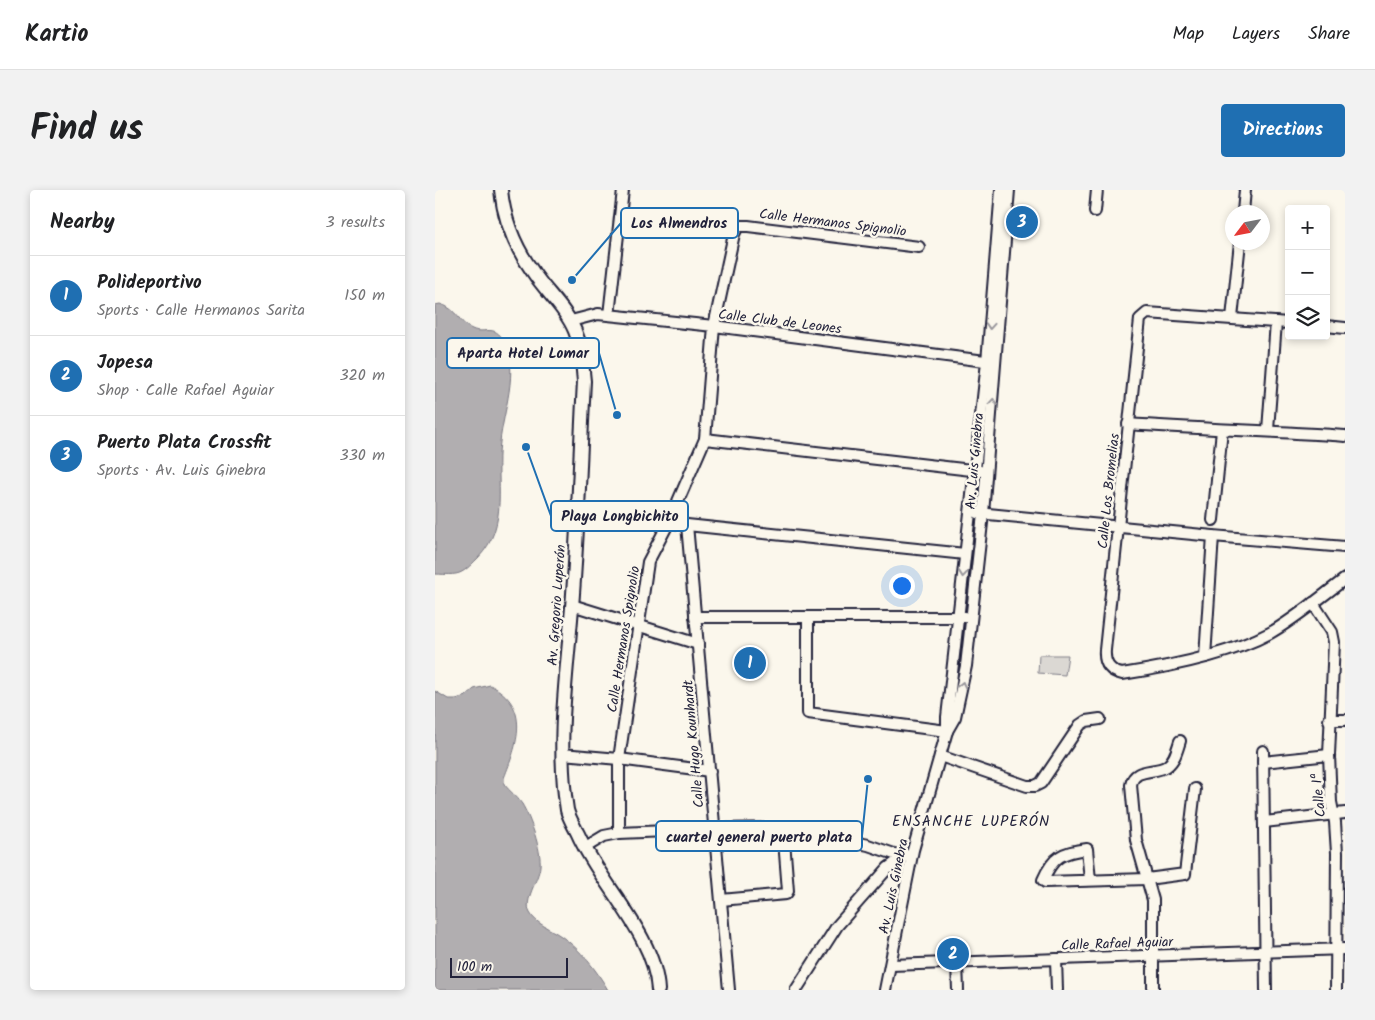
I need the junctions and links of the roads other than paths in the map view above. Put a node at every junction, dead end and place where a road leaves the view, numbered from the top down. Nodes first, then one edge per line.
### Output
1 (501, 190) edge
2 (623, 190) edge
3 (1001, 190) edge
4 (1009, 190) edge
5 (1097, 190) edge
6 (1245, 190) edge
7 (1244, 205) edge
8 (1095, 212) dead end
9 (919, 247) dead end
10 (1239, 250) edge
11 (609, 315) junction
12 (1233, 318) junction
13 (571, 321) junction
14 (1276, 322) junction
15 (1285, 323) edge
16 (1345, 325) edge
17 (714, 326) junction
18 (1330, 326) edge
19 (992, 362) junction
20 (1128, 424) junction
21 (1222, 430) junction
22 (1268, 430) junction
23 (1345, 436) edge
24 (705, 439) junction
25 (974, 469) junction
26 (986, 472) junction
27 (970, 512) junction
28 (983, 514) junction
29 (1213, 520) dead end
30 (669, 522) junction
31 (687, 525) junction
32 (1118, 527) junction
33 (1213, 536) junction
34 (1345, 547) edge
35 (965, 554) junction
36 (1345, 579) edge
37 (1313, 603) junction
38 (572, 605) junction
39 (808, 616) junction
40 (959, 616) junction
41 (695, 617) junction
42 (971, 617) junction
43 (638, 626) junction
44 (698, 644) junction
45 (1205, 657) junction
46 (1100, 719) dead end
47 (1329, 720) junction
48 (1345, 720) edge
49 (947, 731) junction
50 (1180, 741) dead end
51 (1263, 751) dead end
52 (562, 754) junction
53 (1329, 755) junction
54 (940, 756) junction
55 (619, 759) junction
56 (1263, 762) junction
57 (710, 771) junction
58 (1195, 789) dead end
59 (1345, 813) edge
60 (1333, 814) junction
61 (1264, 822) junction
62 (783, 828) junction
63 (715, 829) junction
64 (619, 833) junction
65 (584, 848) junction
66 (913, 850) junction
67 (903, 857) junction
68 (1147, 879) junction
69 (1090, 880) junction
70 (721, 900) junction
71 (1340, 949) edge
72 (1266, 952) junction
73 (1153, 956) junction
74 (1056, 959) junction
75 (957, 963) junction
76 (891, 965) junction
77 (658, 990) edge
78 (729, 990) edge
79 (796, 990) edge
80 (885, 990) edge
81 (958, 990) edge
82 (1057, 990) edge
83 (1153, 990) edge
84 (1267, 990) edge
85 (1336, 990) edge

1 - 13 main road, Av. Gregorio Luperón
2 - 11 street
3 -> 19 street, Av. Luis Ginebra
4 - 19 street, Av. Luis Ginebra
5 - 8 street
6 - 7 street
9 - 17 street, Calle Hermanos Spignolio
10 - 12 street
11 - 13 street, Calle Club de Leones
11 - 17 street, Calle Club de Leones
12 - 14 street
12 - 20 street, Calle Los Bromelias
13 - 38 main road, Av. Gregorio Luperón
14 - 15 street
14 - 22 street
16 - 18 street
17 - 19 street, Calle Club de Leones
17 - 24 street, Calle Hermanos Spignolio
19 - 25 street, Av. Luis Ginebra
26 -> 19 street, Av. Luis Ginebra
20 - 21 street
20 - 32 street, Calle Los Bromelias
21 - 22 street
21 - 29 street
22 - 23 street
24 - 25 street
24 - 30 street, Calle Hermanos Spignolio
25 - 26 street
25 - 27 street, Av. Luis Ginebra
26 - 28 street, Av. Luis Ginebra
27 - 28 street
27 - 35 street, Av. Luis Ginebra
28 - 32 street
28 - 42 street, Av. Luis Ginebra
30 - 31 street
30 - 43 street, Calle Hermanos Spignolio
31 - 35 street
31 - 41 street, Calle Hugo Kounhardt
32 - 33 street
32 - 45 street, Calle Los Bromelias
33 - 34 street
33 - 45 street
35 -> 40 street, Av. Luis Ginebra
36 - 37 street
37 - 45 street
37 - 47 street, Calle 1ª
38 - 43 street
38 - 52 main road, Av. Gregorio Luperón
39 - 40 street
39 - 41 street
39 - 49 street
40 - 42 street
40 - 49 street, Av. Luis Ginebra
41 - 44 street, Calle Hugo Kounhardt
49 -> 42 street, Av. Luis Ginebra
43 - 44 street
43 - 55 street, Calle Hermanos Spignolio
44 - 57 street, Calle Hugo Kounhardt
46 - 54 street
47 - 48 street
47 - 53 street, Calle 1ª
49 - 54 street, Av. Luis Ginebra
50 - 68 street
51 - 56 street
52 - 55 street
52 - 65 main road, Av. Gregorio Luperón
53 - 56 street
53 - 60 street, Calle 1ª
54 - 66 street, Av. Luis Ginebra
55 - 57 street
55 - 64 street, Calle Hermanos Spignolio
56 - 61 street
57 - 63 street, Calle Hugo Kounhardt
58 - 68 street
59 - 60 street
60 - 61 street
60 - 71 street, Calle 1ª
61 - 72 street
62 - 63 street
62 - 67 street
62 - 70 street
63 - 64 street
63 - 70 street, Calle Hugo Kounhardt
64 - 65 street
65 - 77 main road, Av. Gregorio Luperón
66 - 67 street
66 - 76 street, Av. Luis Ginebra
67 - 79 street
68 - 69 street
68 - 73 street
69 - 69 street
70 - 78 street, Calle Hugo Kounhardt
71 - 72 street, Calle Rafael Aguiar
71 - 85 street, Calle 1ª
72 - 73 street, Calle Rafael Aguiar
72 - 84 street
73 - 74 street, Calle Rafael Aguiar
73 - 83 street
74 - 75 street, Calle Rafael Aguiar
74 - 82 street
75 - 76 street, Calle Rafael Aguiar
75 - 81 street
76 - 80 street, Av. Luis Ginebra

